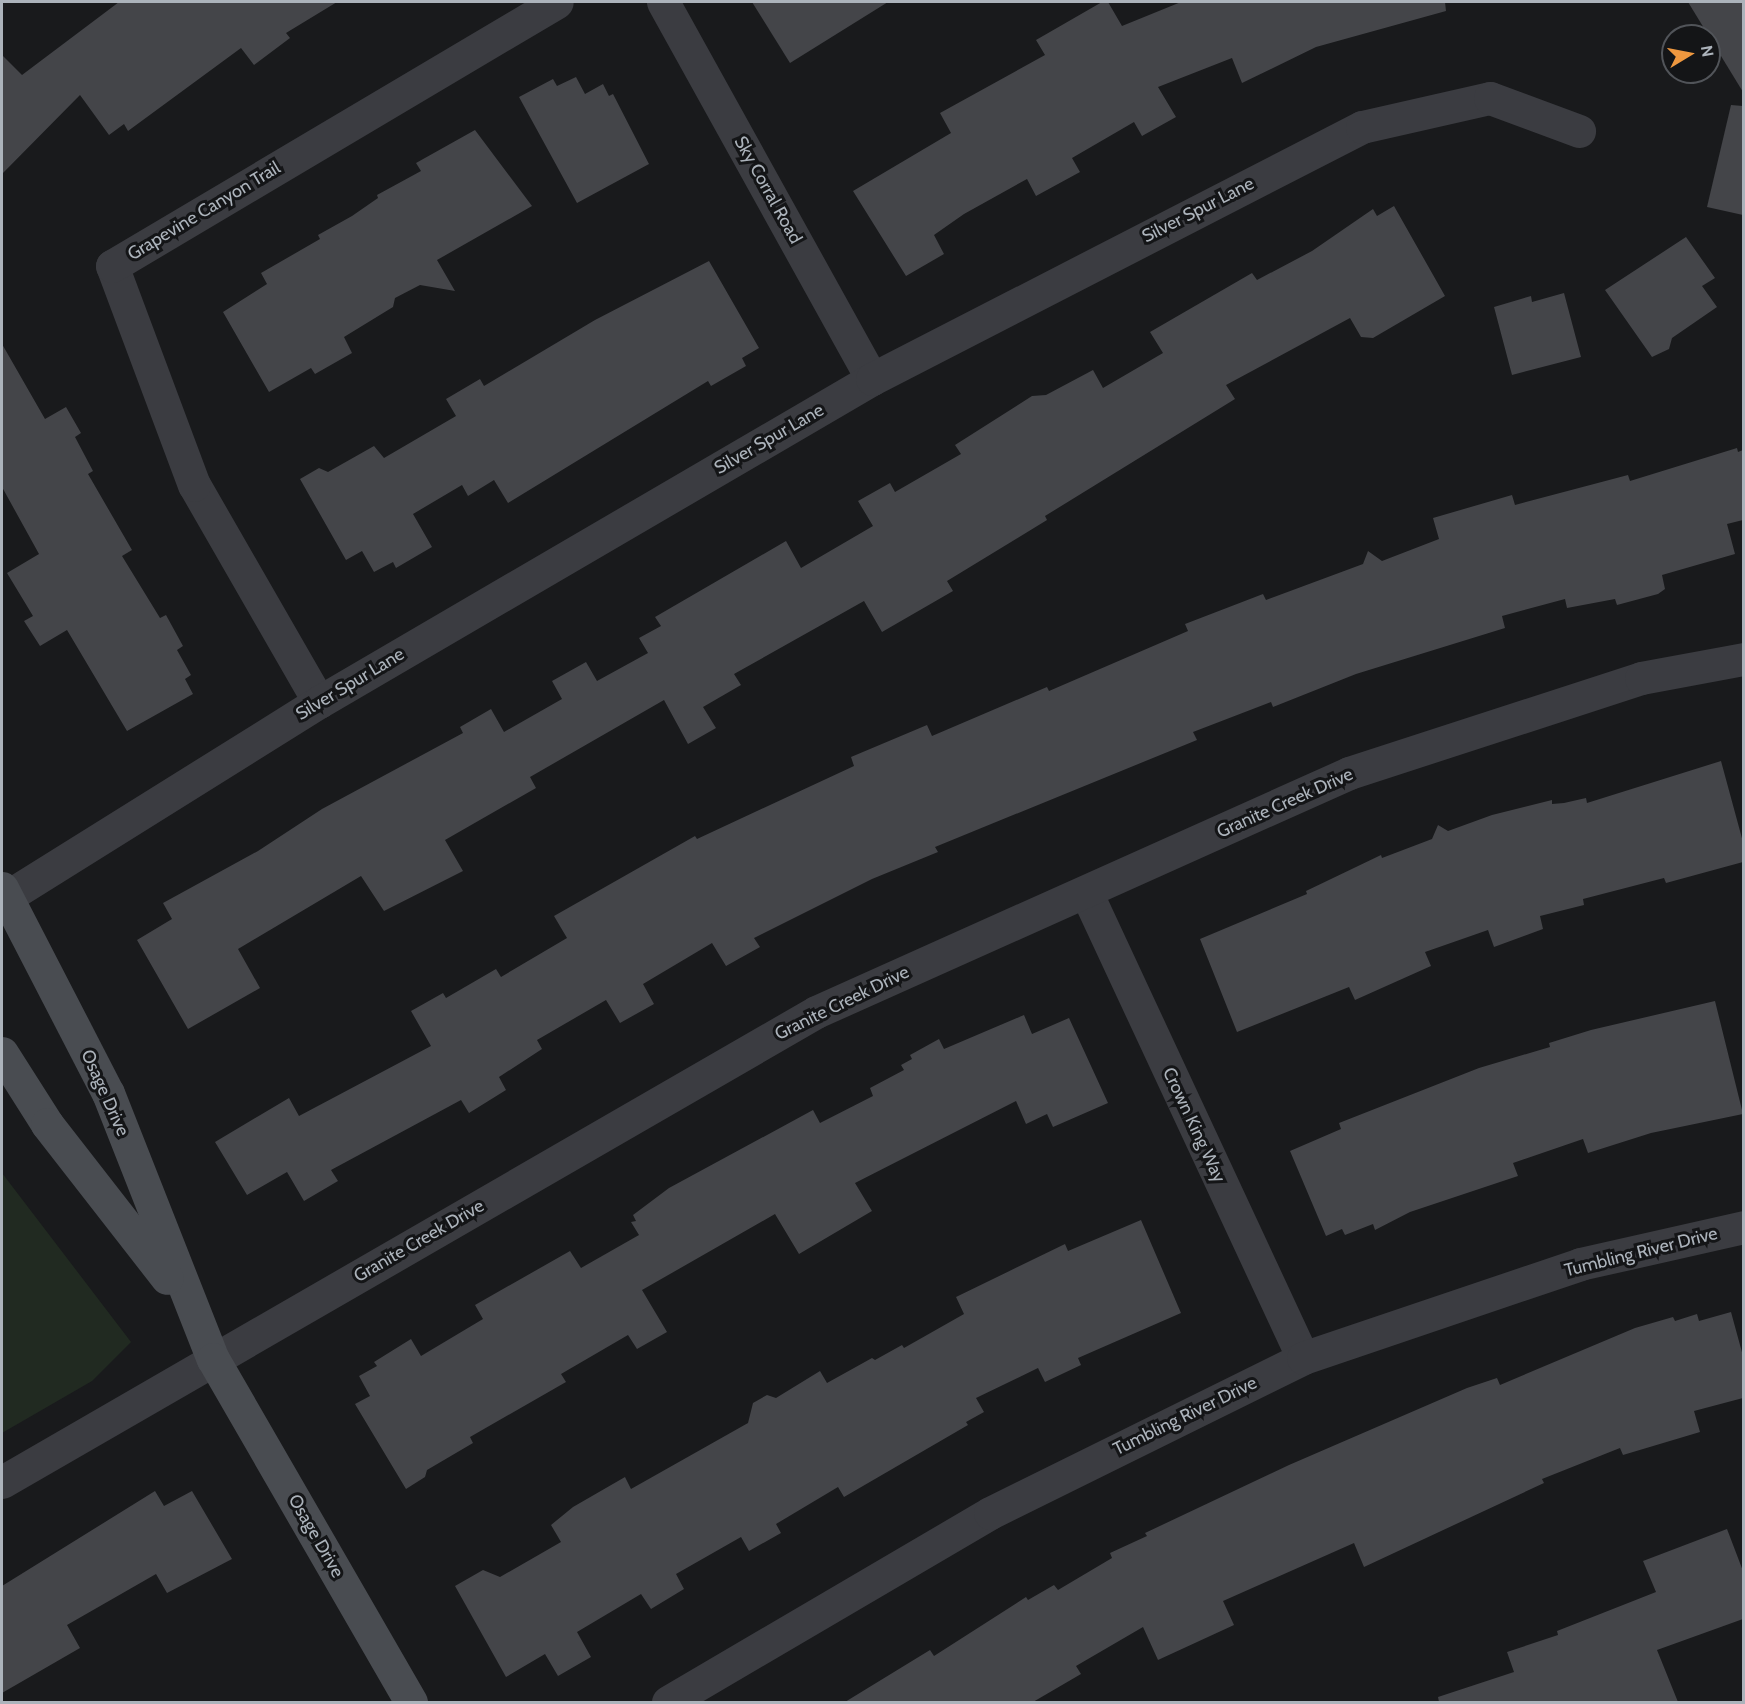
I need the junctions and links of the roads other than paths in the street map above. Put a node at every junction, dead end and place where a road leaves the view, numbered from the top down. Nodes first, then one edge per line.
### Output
1 (557, 2) edge
2 (663, 2) edge
3 (1579, 131) dead end
4 (872, 378) junction
5 (1743, 659) edge
6 (319, 702) junction
7 (1086, 892) junction
8 (3, 895) edge
9 (2, 1053) edge
10 (1743, 1227) edge
11 (189, 1305) junction
12 (1303, 1358) junction
13 (213, 1359) junction
14 (2, 1482) edge
15 (411, 1702) edge
16 (668, 1702) edge

1 - 6 street, Grapevine Canyon Trail
2 - 4 street, Sky Corral Road
3 - 4 street, Silver Spur Lane
4 - 6 street, Silver Spur Lane
5 - 7 street, Granite Creek Drive
6 - 8 street, Silver Spur Lane
7 - 12 street, Crown King Way
7 - 13 street, Granite Creek Drive
8 - 11 street, Osage Drive
9 - 11 street, Osage Drive
10 - 12 street, Tumbling River Drive
11 - 13 street, Osage Drive
12 - 16 street, Tumbling River Drive
13 - 14 street, Granite Creek Drive
13 - 15 street, Osage Drive

